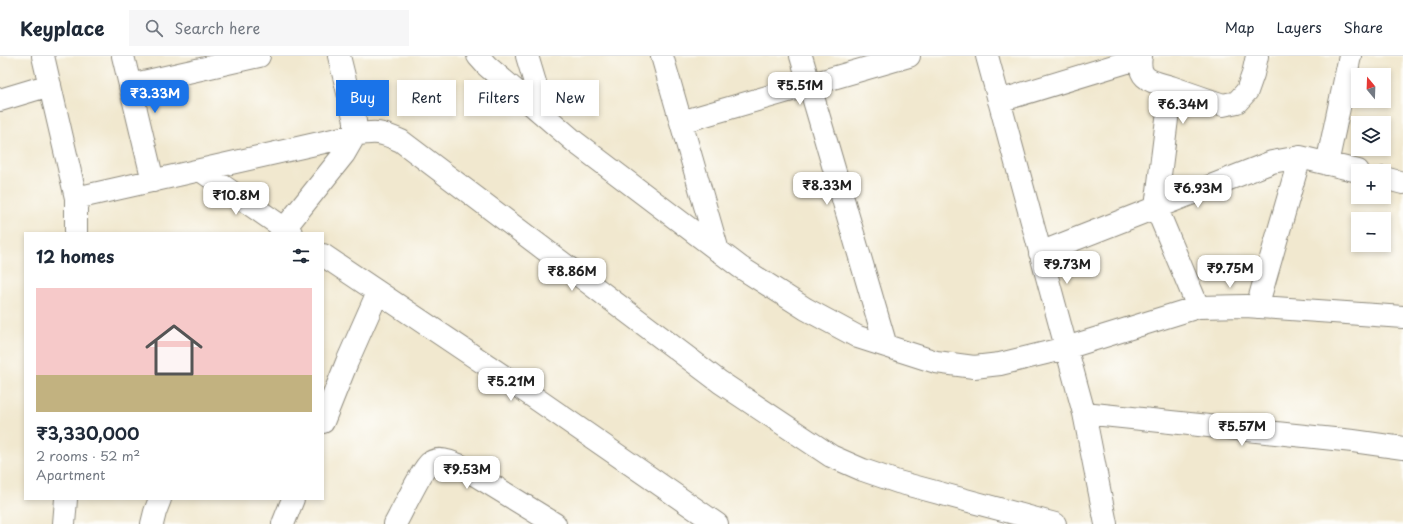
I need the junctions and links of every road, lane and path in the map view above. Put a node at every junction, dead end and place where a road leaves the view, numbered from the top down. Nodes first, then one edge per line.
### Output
1 (43, 56) edge
2 (123, 56) edge
3 (260, 56) edge
4 (339, 56) edge
5 (478, 56) edge
6 (527, 56) edge
7 (662, 56) edge
8 (801, 56) edge
9 (909, 56) edge
10 (987, 56) edge
11 (1256, 56) edge
12 (1350, 56) edge
13 (1141, 57) edge
14 (130, 85) junction
15 (809, 85) junction
16 (50, 86) junction
17 (1171, 88) junction
18 (0, 100) edge
19 (541, 100) edge
20 (999, 101) junction
21 (541, 112) edge
22 (546, 116) edge
23 (681, 122) junction
24 (355, 135) junction
25 (1300, 157) junction
26 (1327, 164) junction
27 (1351, 169) edge
28 (200, 170) junction
29 (1391, 180) edge
30 (153, 181) junction
31 (1403, 183) edge
32 (76, 198) junction
33 (1156, 207) junction
34 (285, 231) edge
35 (76, 232) edge
36 (718, 251) junction
37 (1040, 253) junction
38 (324, 255) edge
39 (378, 292) junction
40 (1198, 306) junction
41 (1257, 307) junction
42 (1401, 311) edge
43 (886, 346) junction
44 (1066, 348) junction
45 (1084, 413) junction
46 (324, 420) edge
47 (1403, 448) edge
48 (66, 500) edge
49 (160, 500) edge
50 (293, 500) edge
51 (707, 521) edge
52 (64, 524) edge
53 (152, 524) edge
54 (283, 524) edge
55 (395, 524) edge
56 (555, 524) edge
57 (1055, 524) edge
58 (1106, 524) edge

1 - 16 street
2 - 14 street
3 - 14 street
4 - 24 street
5 - 21 street
6 - 19 street
7 - 23 street
8 - 15 street
9 - 15 street
10 - 20 street
11 - 17 street
12 - 26 street
13 - 17 street
13 - 20 street
14 - 30 street
15 - 23 street
15 - 43 street
16 - 18 street
16 - 32 street
17 - 33 street
20 - 37 street
22 - 36 street
23 - 36 street
24 - 28 street
24 - 34 street
24 - 57 street
25 - 26 street
25 - 33 street
25 - 41 street
26 - 27 street
28 - 30 street
28 - 34 street
29 - 31 street
30 - 32 street
32 - 35 street
33 - 37 street
33 - 40 street
36 - 43 street
37 - 44 street
38 - 39 street
39 - 46 street
39 - 51 street
40 - 41 street
40 - 44 street
41 - 42 street
43 - 44 street
44 - 45 street
45 - 47 street
45 - 58 street
48 - 52 street
49 - 53 street
50 - 54 street
55 - 56 street

